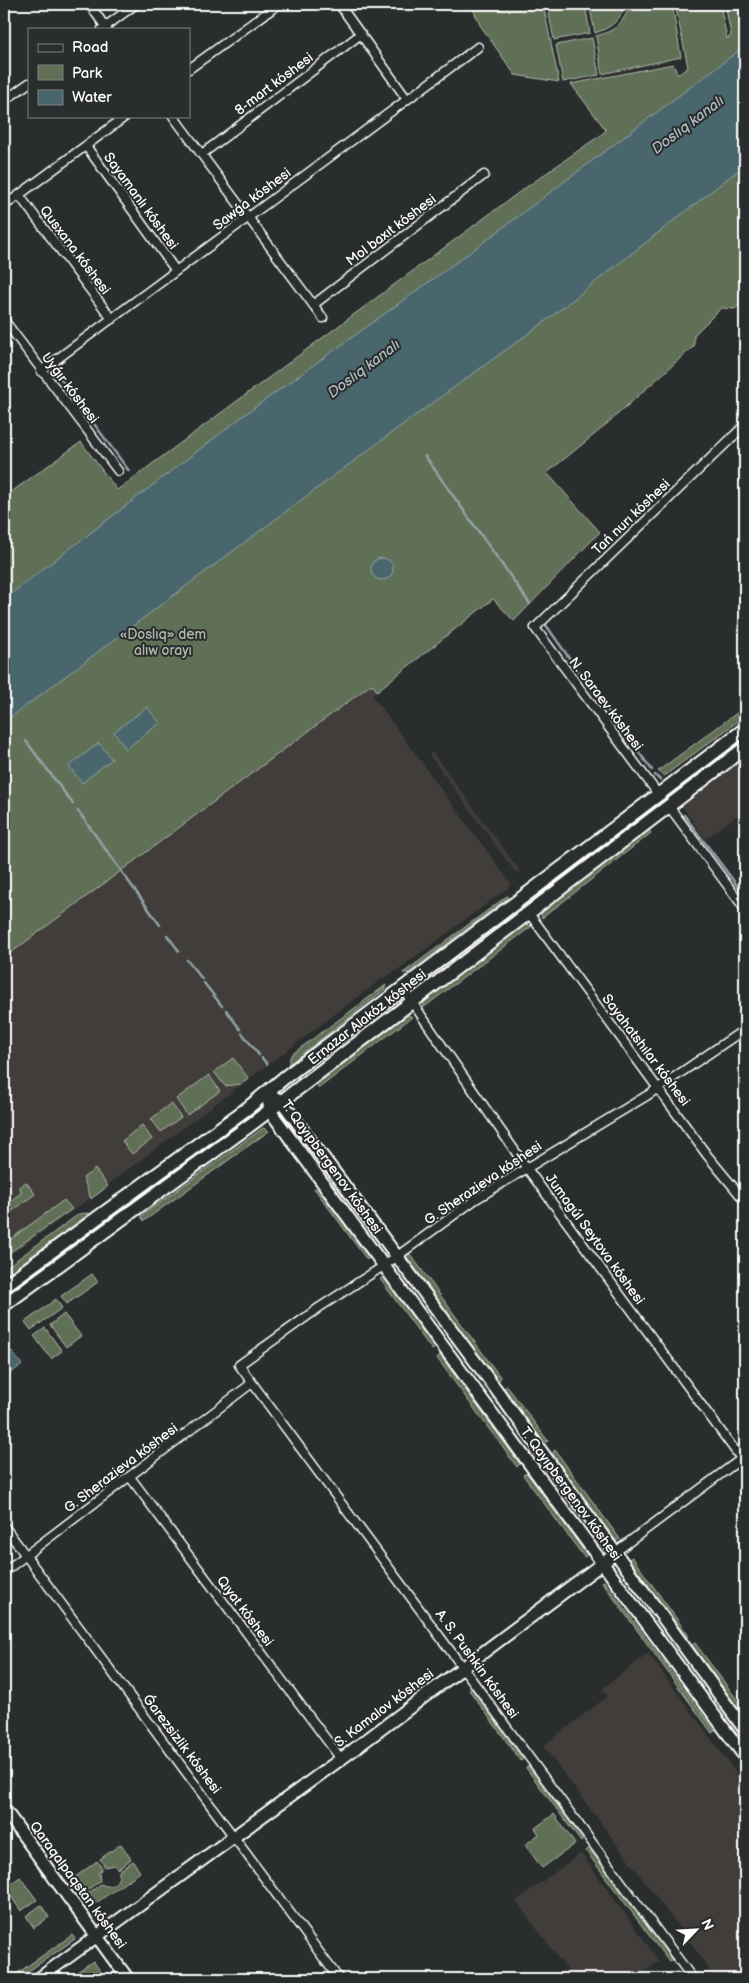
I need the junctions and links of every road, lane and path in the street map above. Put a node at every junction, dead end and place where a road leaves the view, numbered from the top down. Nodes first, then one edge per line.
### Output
1 (89, 4) edge
2 (136, 4) edge
3 (279, 4) edge
4 (339, 4) edge
5 (105, 28) edge
6 (361, 34) junction
7 (478, 47) dead end
8 (190, 68) edge
9 (28, 84) edge
10 (406, 98) junction
11 (4, 101) edge
12 (123, 118) edge
13 (175, 118) edge
14 (86, 146) junction
15 (202, 154) junction
16 (484, 175) dead end
17 (18, 195) junction
18 (4, 206) edge
19 (249, 218) junction
20 (176, 271) junction
21 (313, 305) junction
22 (323, 318) dead end
23 (112, 319) junction
24 (4, 320) edge
25 (41, 371) junction
26 (745, 425) edge
27 (118, 471) dead end
28 (535, 628) joint
29 (745, 729) edge
30 (745, 748) edge
31 (658, 794) junction
32 (668, 806) junction
33 (745, 909) edge
34 (528, 912) junction
35 (403, 989) junction
36 (411, 1001) junction
37 (745, 1029) edge
38 (659, 1087) junction
39 (266, 1092) junction
40 (282, 1102) junction
41 (270, 1111) junction
42 (294, 1118) junction
43 (284, 1129) junction
44 (526, 1167) junction
45 (745, 1201) edge
46 (58, 1247) junction
47 (398, 1256) junction
48 (67, 1259) junction
49 (385, 1265) junction
50 (4, 1286) edge
51 (4, 1305) edge
52 (239, 1365) joint
53 (252, 1383) junction
54 (744, 1459) edge
55 (130, 1477) junction
56 (4, 1526) edge
57 (614, 1553) junction
58 (26, 1556) junction
59 (603, 1562) junction
60 (4, 1572) edge
61 (464, 1667) junction
62 (745, 1729) edge
63 (732, 1739) junction
64 (745, 1757) edge
65 (341, 1759) junction
66 (4, 1809) edge
67 (235, 1836) junction
68 (97, 1937) junction
69 (38, 1979) edge
70 (128, 1979) edge
71 (339, 1979) edge
72 (693, 1979) edge

1 - 5 street
2 - 5 street
3 - 8 street
4 - 6 street
6 - 10 street
6 - 15 street, 8-mart kóshesi
7 - 10 street, Sawǵa kóshesi
9 - 11 street
10 - 19 street, Sawǵa kóshesi
12 - 14 street
13 - 15 street
14 - 17 street
14 - 20 street, Sayamanlı kóshesi
15 - 19 street
16 - 21 street, Mol baxıt kóshesi
17 - 18 street
17 - 23 street, Qusxana kóshesi
19 - 20 street, Sawǵa kóshesi
19 - 21 street
20 - 23 street, Sawǵa kóshesi
21 - 22 street
23 - 25 street, Sawǵa kóshesi
24 - 25 street, Uyǵır kóshesi
25 - 27 street, Uyǵır kóshesi
26 - 28 street, Tań nurı kóshesi
28 - 31 street, N. Saraev kóshesi
29 - 31 main road, Ernazar Alakóz kóshesi
30 - 32 main road, Ernazar Alakóz kóshesi
31 - 35 main road, Ernazar Alakóz kóshesi
32 - 33 street
32 - 34 main road, Ernazar Alakóz kóshesi
34 - 36 main road, Ernazar Alakóz kóshesi
34 - 38 street, Sayahatshılar kóshesi
35 - 36 street, Jumagúl Seytova kóshesi
35 - 39 main road, Ernazar Alakóz kóshesi
36 - 40 main road, Ernazar Alakóz kóshesi
36 - 44 street, Jumagúl Seytova kóshesi
37 - 38 street, G. Sherazieva kóshesi
38 - 44 street, G. Sherazieva kóshesi
38 - 45 street, Sayahatshılar kóshesi
39 - 40 main road, T. Qayıpbergenov kóshesi
39 - 41 main road, T. Qayıpbergenov kóshesi
39 - 46 main road, Ernazar Alakóz kóshesi
40 - 41 main road, Ernazar Alakóz kóshesi
40 - 42 main road, T. Qayıpbergenov kóshesi
41 - 43 main road, T. Qayıpbergenov kóshesi
41 - 48 main road, Ernazar Alakóz kóshesi
42 - 43 main road
42 - 47 main road, T. Qayıpbergenov kóshesi
43 - 49 main road, T. Qayıpbergenov kóshesi
44 - 47 street, G. Sherazieva kóshesi
44 - 54 street, Jumagúl Seytova kóshesi
46 - 48 main road
46 - 50 main road, Ernazar Alakóz kóshesi
47 - 49 street, G. Sherazieva kóshesi
47 - 57 main road, T. Qayıpbergenov kóshesi
48 - 51 main road, Ernazar Alakóz kóshesi
49 - 52 street, G. Sherazieva kóshesi
49 - 59 main road, T. Qayıpbergenov kóshesi
52 - 53 street, A. S. Pushkin kóshesi
53 - 55 street, G. Sherazieva kóshesi
53 - 61 street, A. S. Pushkin kóshesi
54 - 57 street, S. Kamalov kóshesi
55 - 58 street, G. Sherazieva kóshesi
55 - 65 street, Qıyat kóshesi
56 - 58 street, Ǵarezsizlik kóshesi
57 - 59 main road, S. Kamalov kóshesi
57 - 62 main road, T. Qayıpbergenov kóshesi
58 - 60 street, G. Sherazieva kóshesi
58 - 67 street, Ǵarezsizlik kóshesi
59 - 61 main road, S. Kamalov kóshesi
59 - 63 main road, T. Qayıpbergenov kóshesi
61 - 65 main road, S. Kamalov kóshesi
61 - 72 street, A. S. Pushkin kóshesi
62 - 63 street
63 - 64 main road, T. Qayıpbergenov kóshesi
65 - 67 main road, S. Kamalov kóshesi
66 - 68 main road, Qaraqalpaqstan kóshesi
67 - 68 main road, S. Kamalov kóshesi
67 - 71 street, Ǵarezsizlik kóshesi
68 - 69 main road, S. Kamalov kóshesi
68 - 70 main road, Qaraqalpaqstan kóshesi

